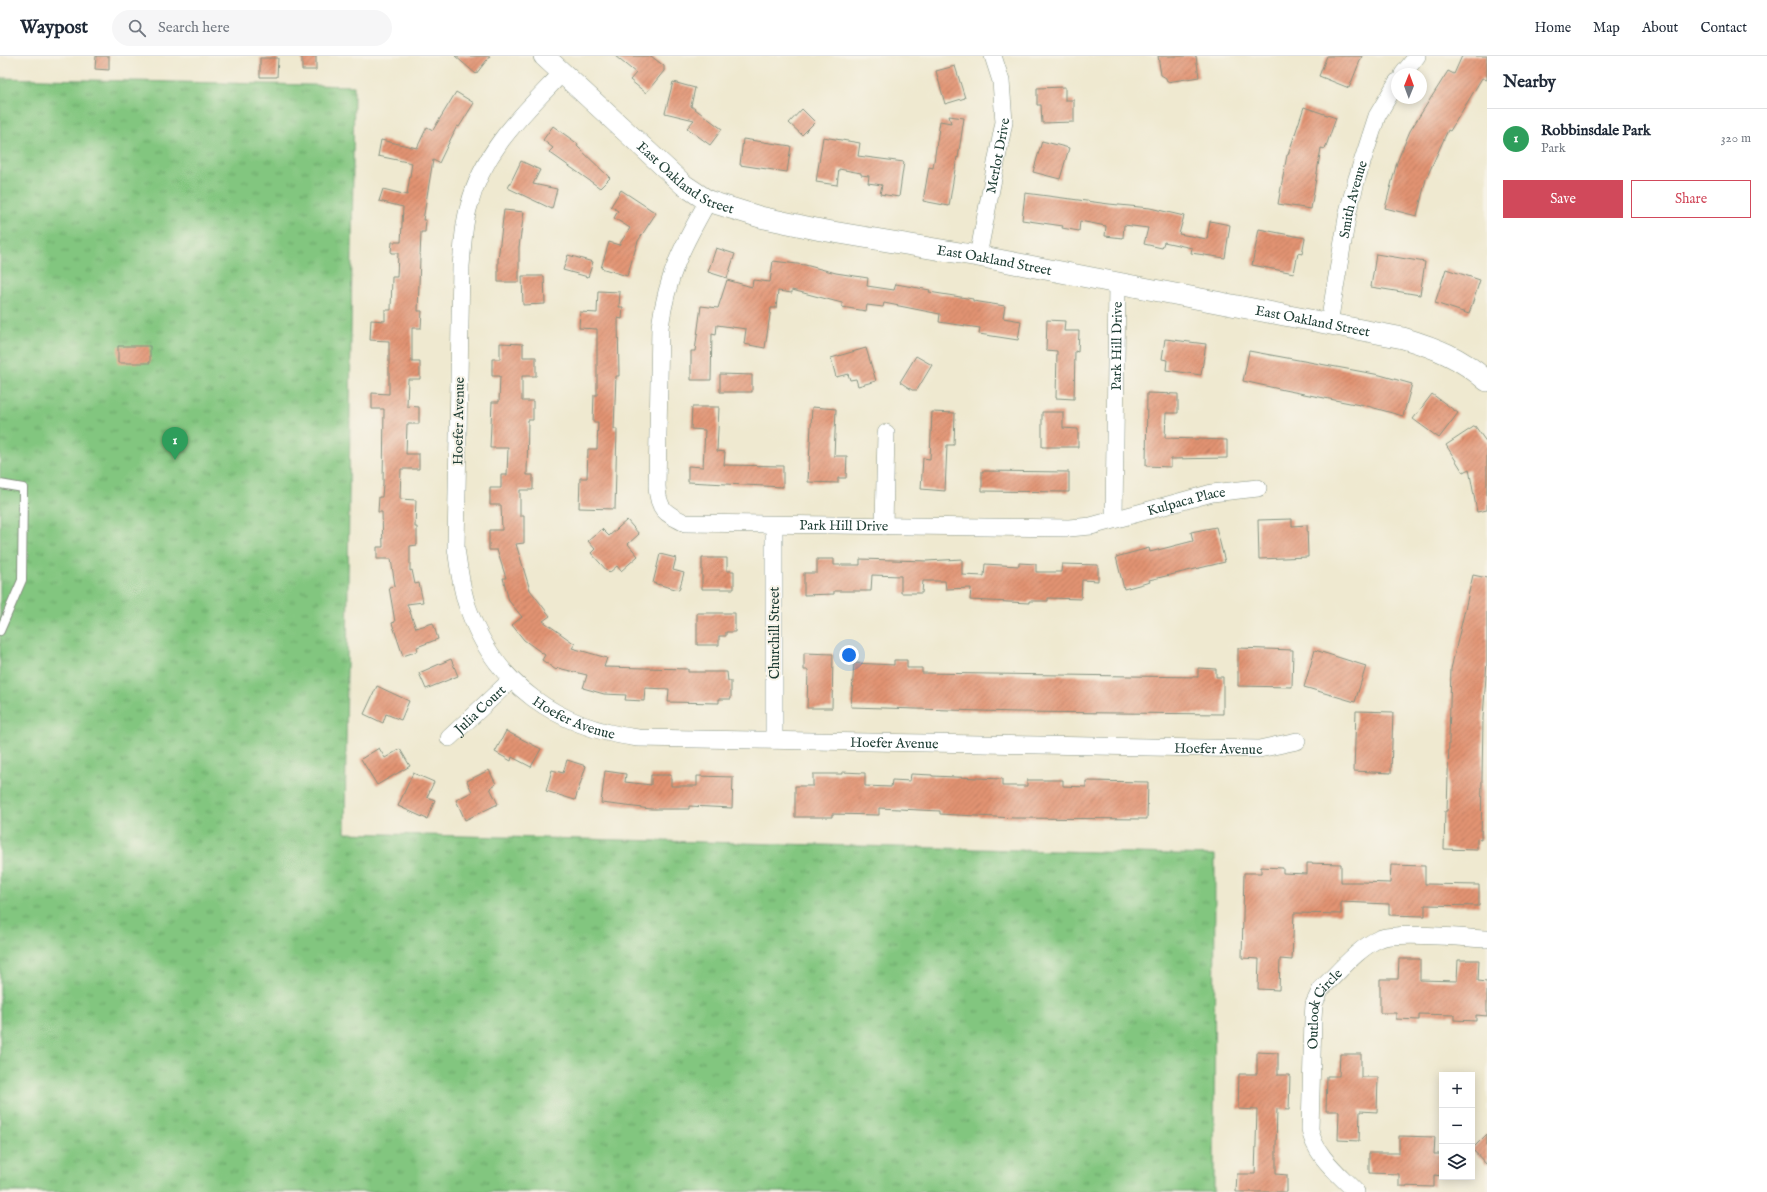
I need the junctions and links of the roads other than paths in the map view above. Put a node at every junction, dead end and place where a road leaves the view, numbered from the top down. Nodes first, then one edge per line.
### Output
1 (544, 56) edge
2 (993, 56) edge
3 (1417, 56) edge
4 (1408, 68) edge
5 (562, 73) junction
6 (1391, 92) edge
7 (708, 201) junction
8 (978, 256) junction
9 (1117, 284) junction
10 (1329, 323) junction
11 (1487, 381) edge
12 (886, 433) dead end
13 (0, 484) edge
14 (1258, 488) dead end
15 (1114, 518) junction
16 (774, 525) junction
17 (884, 526) junction
18 (0, 631) edge
19 (511, 680) junction
20 (449, 738) dead end
21 (774, 740) junction
22 (1297, 741) dead end
23 (1487, 939) edge
24 (1356, 1192) edge

1 - 5 street, East Oakland Street
2 - 8 street, Merlot Drive
3 - 4 street
5 - 7 street, East Oakland Street
5 - 19 street, Hoefer Avenue
6 - 10 street, Smith Avenue
7 - 8 street, East Oakland Street
7 - 16 street, Park Hill Drive
8 - 9 street, East Oakland Street
9 - 10 street, East Oakland Street
9 - 15 street, Park Hill Drive
10 - 11 street, East Oakland Street
12 - 17 street
13 - 18 lane
14 - 15 street, Kulpaca Place
15 - 17 street, Park Hill Drive
16 - 17 street, Park Hill Drive
16 - 21 street, Churchill Street
19 - 20 street, Julia Court
19 - 21 street, Hoefer Avenue
21 - 22 street, Hoefer Avenue
23 - 24 street, Outlook Circle

